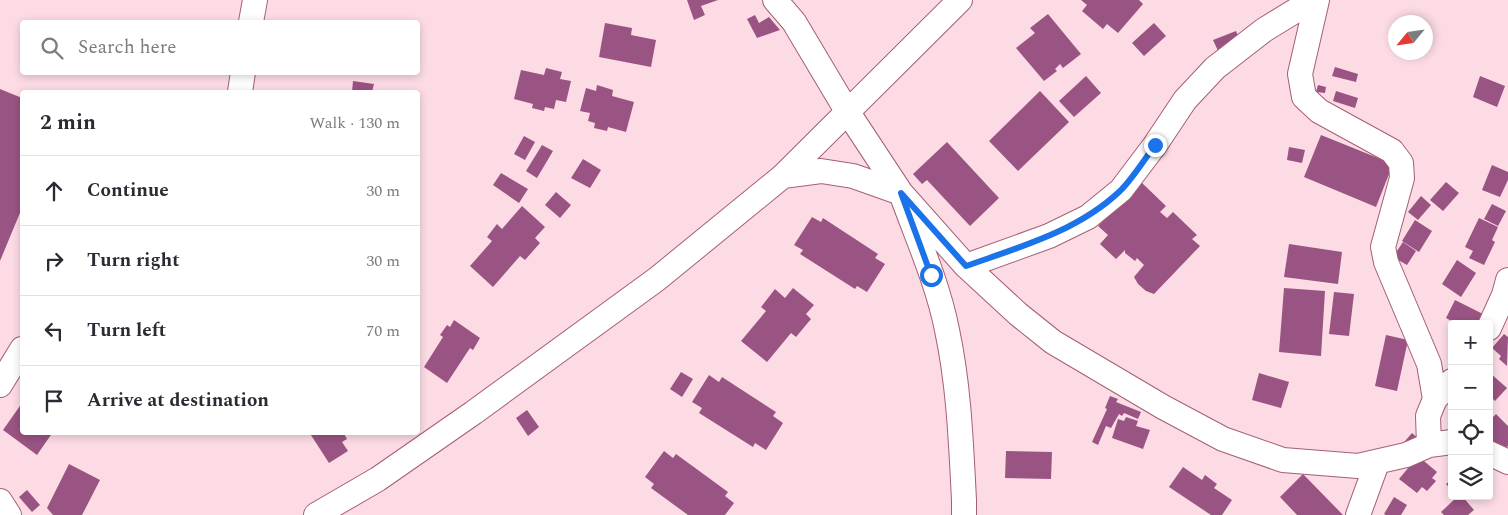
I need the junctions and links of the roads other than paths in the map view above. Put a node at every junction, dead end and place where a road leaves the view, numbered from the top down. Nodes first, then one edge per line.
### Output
1 (256, 0) edge
2 (775, 0) edge
3 (960, 0) edge
4 (1313, 0) edge
5 (1317, 0) edge
6 (251, 20) edge
7 (243, 75) edge
8 (240, 90) edge
9 (847, 111) junction
10 (783, 176) junction
11 (901, 193) junction
12 (966, 266) junction
13 (1508, 280) edge
14 (1493, 320) edge
15 (20, 352) edge
16 (0, 385) edge
17 (1448, 385) edge
18 (1435, 399) junction
19 (1448, 443) edge
20 (1429, 445) junction
21 (1493, 455) edge
22 (1508, 462) edge
23 (1377, 463) junction
24 (0, 501) edge
25 (9, 515) edge
26 (316, 515) edge
27 (964, 515) edge
28 (1358, 515) edge

1 - 6 street
2 - 9 street
3 - 9 street
4 - 12 street
5 - 18 street
7 - 8 street
9 - 10 street
9 - 11 street
10 - 11 street
10 - 26 street
11 - 12 street
11 - 27 street
12 - 23 street
13 - 14 street
15 - 16 street
17 - 18 street
18 - 20 street
19 - 20 street
20 - 23 street
21 - 22 street
23 - 28 street
24 - 25 street

